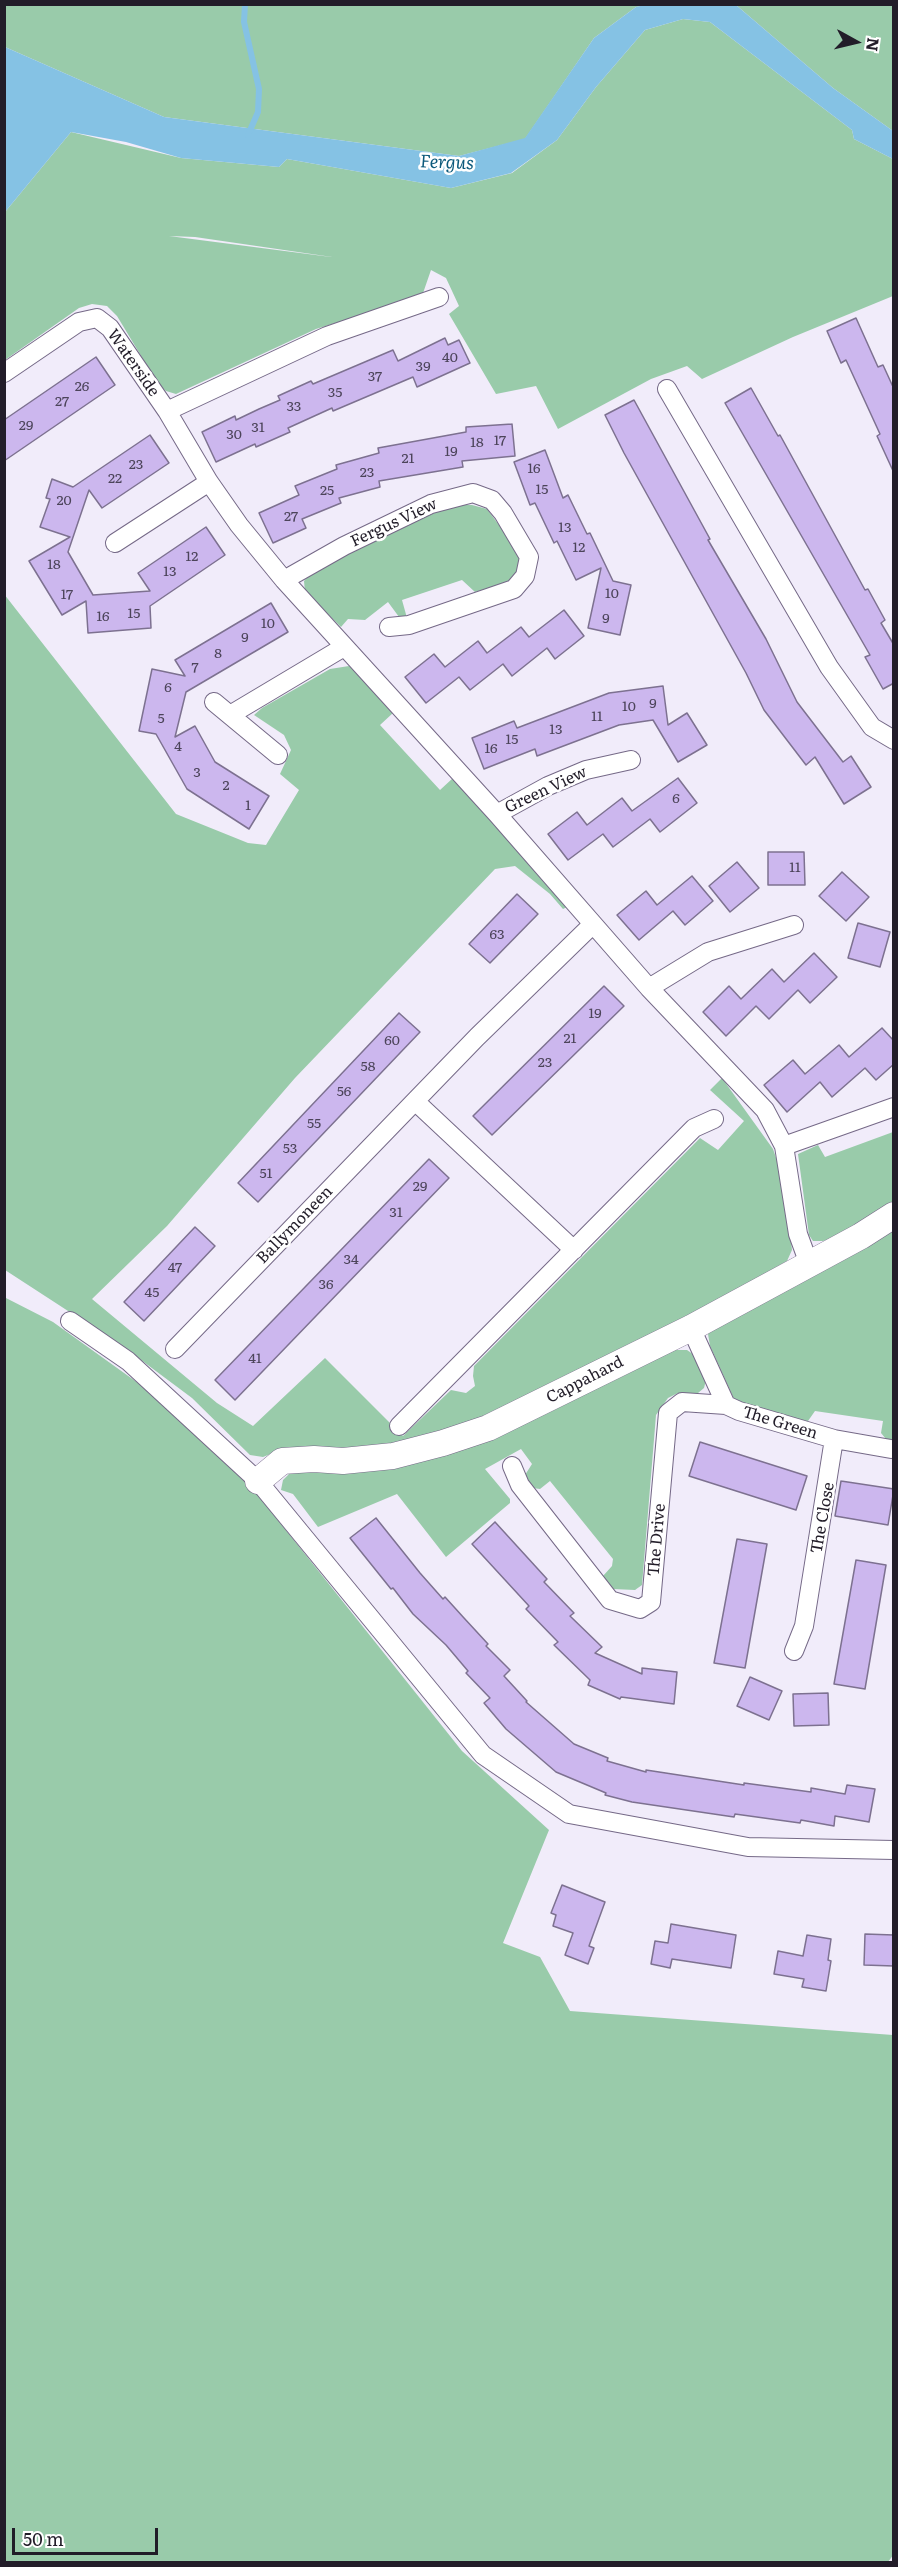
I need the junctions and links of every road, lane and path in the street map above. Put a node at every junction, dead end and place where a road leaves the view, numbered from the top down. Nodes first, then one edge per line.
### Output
1 (439, 297) dead end
2 (4, 373) edge
3 (667, 389) dead end
4 (167, 411) junction
5 (209, 482) junction
6 (115, 543) dead end
7 (284, 580) junction
8 (389, 627) dead end
9 (344, 646) junction
10 (214, 702) dead end
11 (230, 715) junction
12 (894, 740) edge
13 (278, 755) dead end
14 (631, 760) dead end
15 (497, 814) junction
16 (592, 925) junction
17 (794, 925) dead end
18 (649, 988) junction
19 (416, 1102) junction
20 (894, 1107) edge
21 (714, 1119) dead end
22 (784, 1146) junction
23 (894, 1215) edge
24 (574, 1250) junction
25 (808, 1263) junction
26 (70, 1321) dead end
27 (692, 1328) junction
28 (175, 1350) dead end
29 (726, 1405) junction
30 (399, 1426) dead end
31 (834, 1439) junction
32 (891, 1449) dead end
33 (512, 1466) dead end
34 (258, 1481) junction
35 (794, 1651) dead end
36 (894, 1850) edge

1 - 4 street
2 - 4 street, Waterside
3 - 12 street
4 - 5 street
5 - 6 street
5 - 7 street
7 - 8 street, Fergus View
7 - 9 street
9 - 11 street
9 - 15 street
10 - 11 street
11 - 13 street
14 - 15 street, Green View
15 - 16 street
16 - 18 street
16 - 19 street, Ballymoneen
17 - 18 street
18 - 22 street
19 - 24 street
19 - 28 street, Ballymoneen
20 - 22 street
21 - 24 street
22 - 25 street
23 - 25 main road, Cappahard
24 - 30 street
25 - 27 main road, Cappahard
26 - 34 street
27 - 29 street
27 - 34 main road, Cappahard
29 - 31 street, The Green
29 - 33 street, The Drive
31 - 32 street
31 - 35 street, The Close
34 - 36 street

